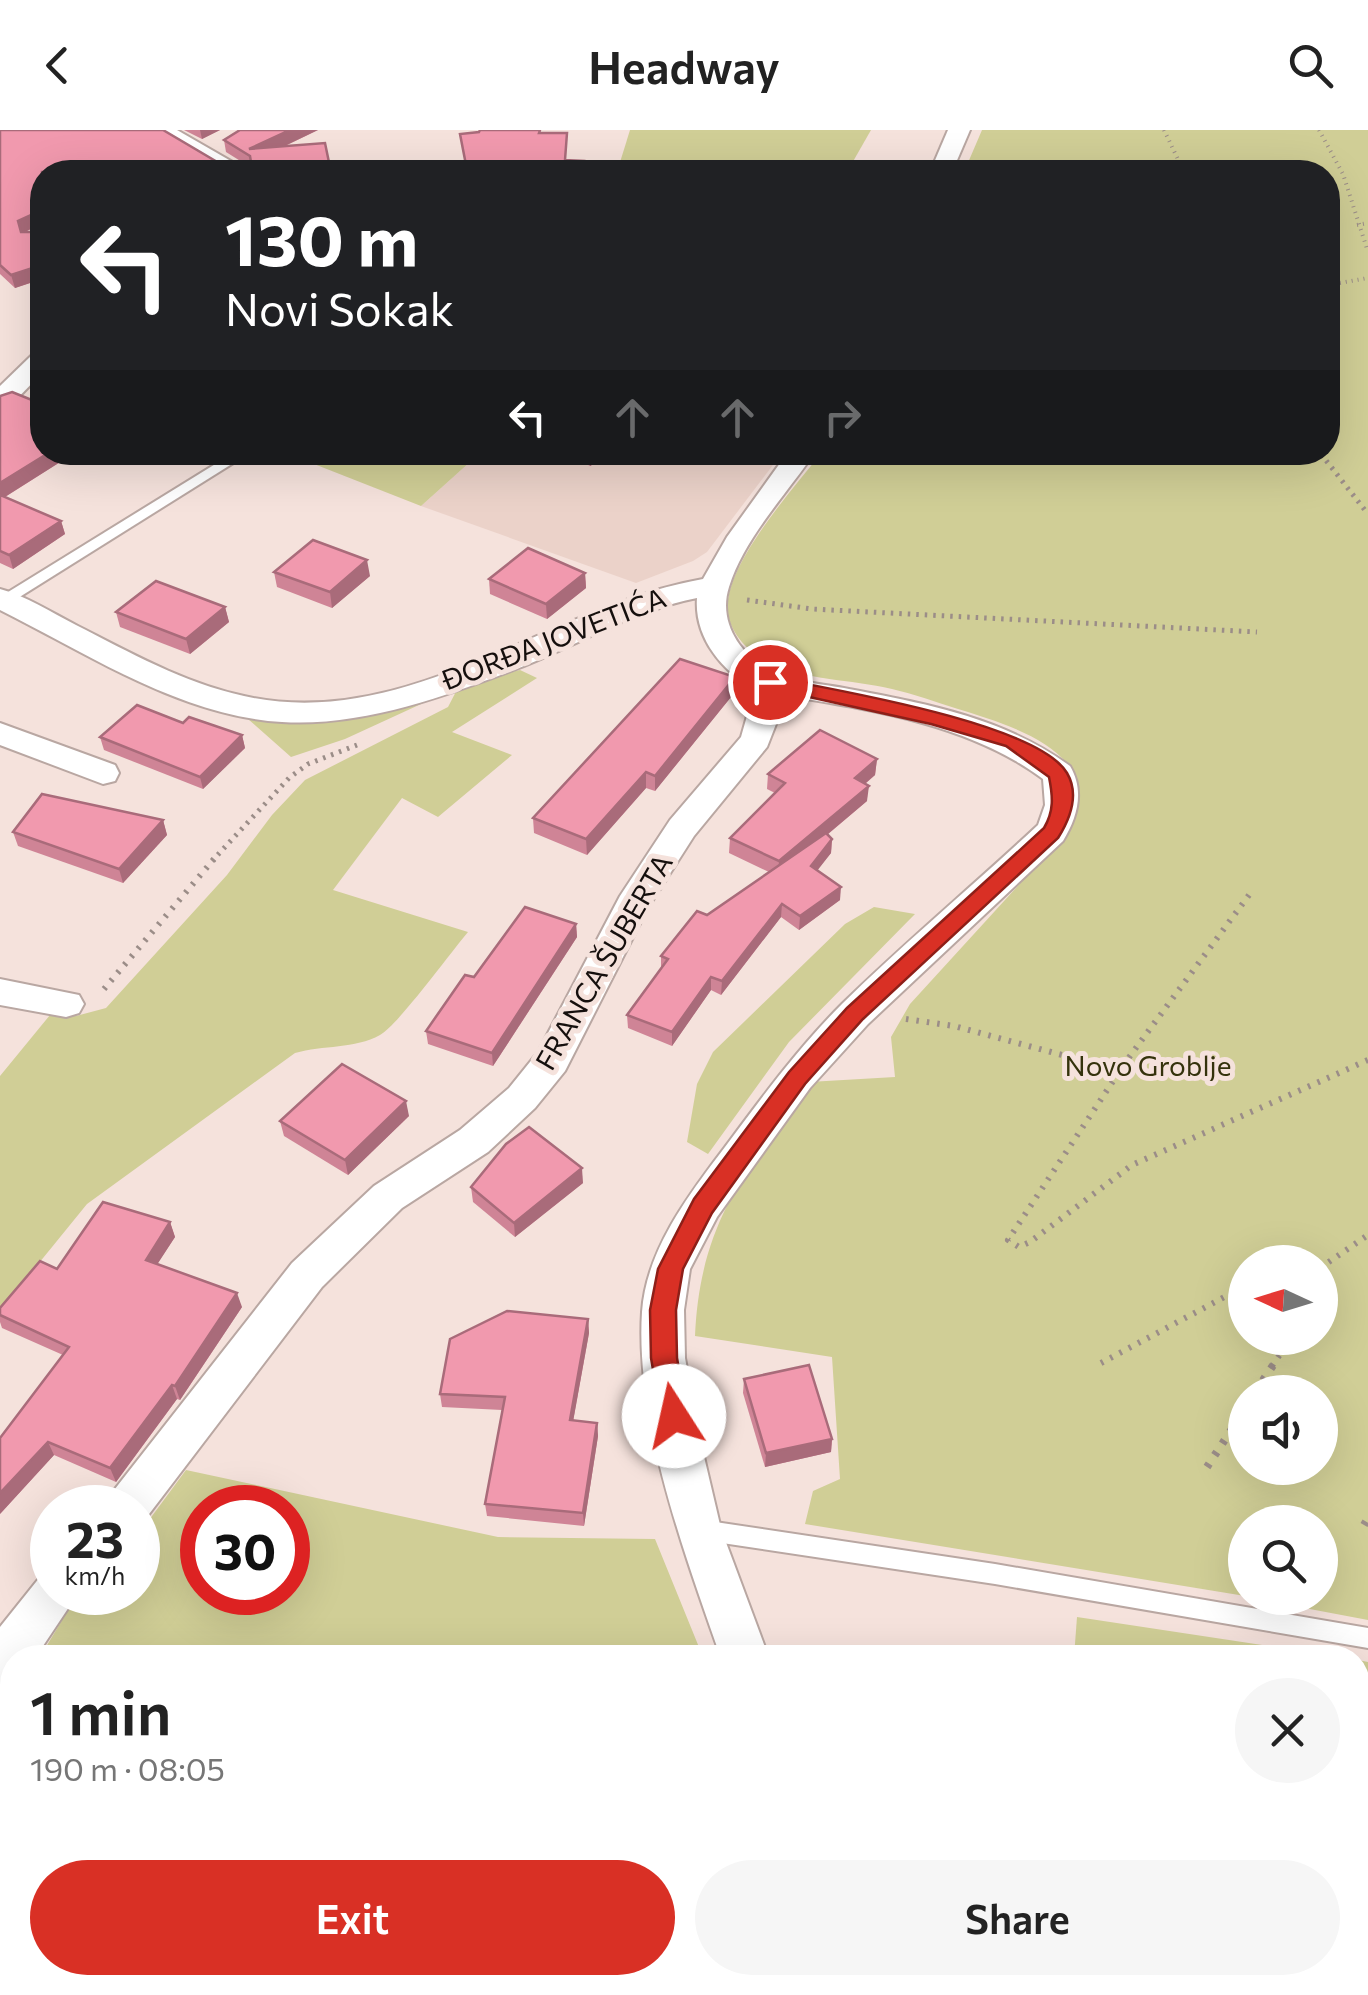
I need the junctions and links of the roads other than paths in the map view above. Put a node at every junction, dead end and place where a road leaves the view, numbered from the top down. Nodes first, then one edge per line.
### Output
1 (161, 130) edge
2 (959, 130) edge
3 (230, 137) edge
4 (206, 154) junction
5 (197, 160) edge
6 (217, 160) edge
7 (946, 160) edge
8 (30, 371) edge
9 (0, 402) edge
10 (220, 465) edge
11 (794, 465) edge
12 (712, 593) junction
13 (2, 599) edge
14 (770, 682) junction
15 (0, 733) edge
16 (103, 773) dead end
17 (0, 992) edge
18 (66, 1004) road end
19 (146, 1485) edge
20 (698, 1529) junction
21 (38, 1615) edge
22 (1368, 1638) edge
23 (15, 1645) edge
24 (740, 1645) edge

1 - 4 street
2 - 7 street
3 - 4 street
4 - 5 street
4 - 6 street
8 - 9 street
10 - 13 lane
11 - 12 street
12 - 13 street, ĐORĐA JOVETIĆA
12 - 14 street
14 - 19 street, FRANCA ŠUBERTA
14 - 20 street
15 - 16 street
17 - 18 street
20 - 22 lane
20 - 24 street
21 - 23 street

